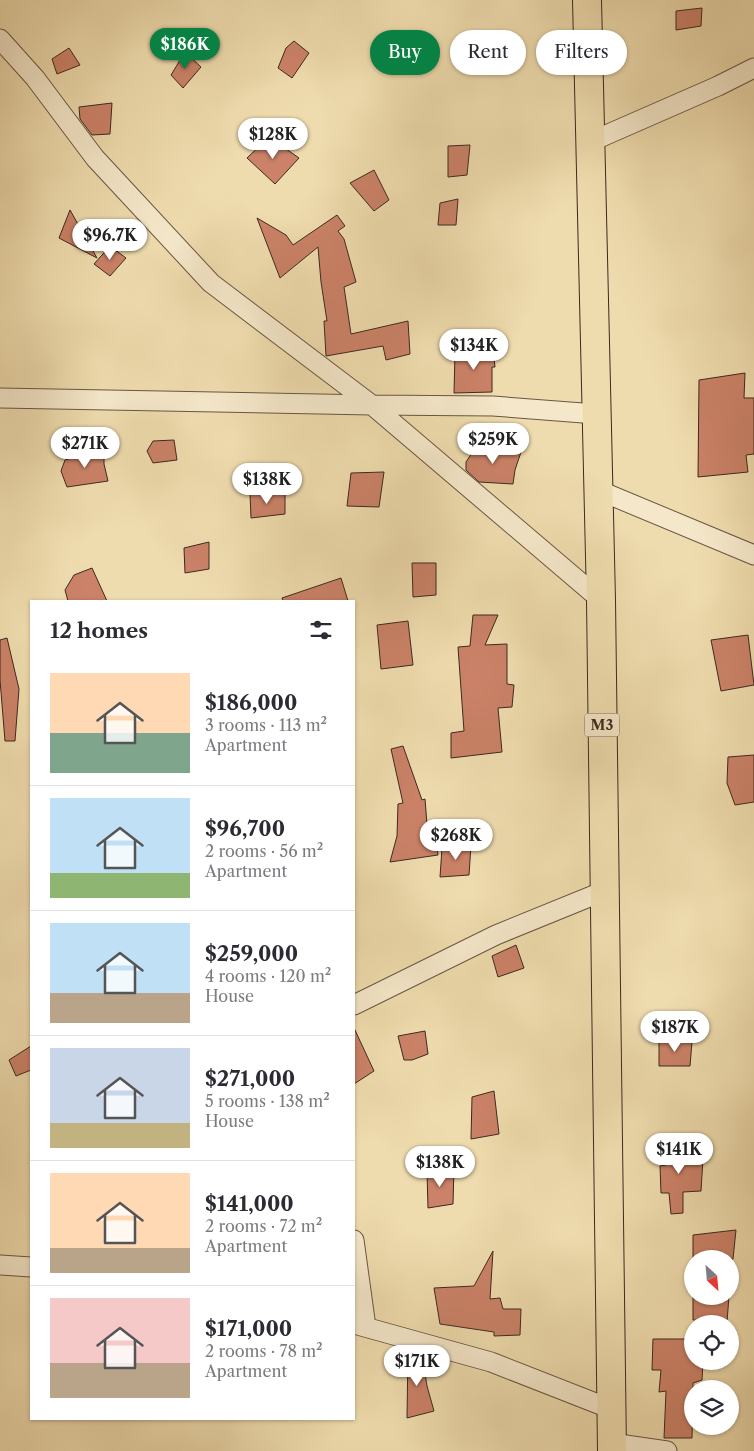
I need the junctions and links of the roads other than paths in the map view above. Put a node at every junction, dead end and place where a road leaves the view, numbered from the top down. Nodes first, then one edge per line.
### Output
1 (587, 0) edge
2 (0, 39) edge
3 (754, 68) edge
4 (590, 142) junction
5 (0, 398) edge
6 (372, 405) junction
7 (596, 414) junction
8 (598, 490) junction
9 (754, 555) edge
10 (601, 600) junction
11 (604, 891) junction
12 (355, 1004) edge
13 (355, 1254) edge
14 (0, 1265) edge
15 (30, 1267) edge
16 (360, 1325) edge
17 (611, 1409) junction
18 (612, 1447) edge
19 (667, 1451) edge

1 - 4 main road, M3
2 - 6 street
3 - 4 street
4 - 7 main road, M3
5 - 6 street
6 - 7 street
6 - 10 street
7 - 8 main road, M3
8 - 9 street
8 - 10 main road, M3
10 - 11 main road, M3
11 - 12 street
11 - 17 main road, M3
13 - 16 street
14 - 15 street
16 - 17 street
17 - 18 main road, M3
18 - 19 street

